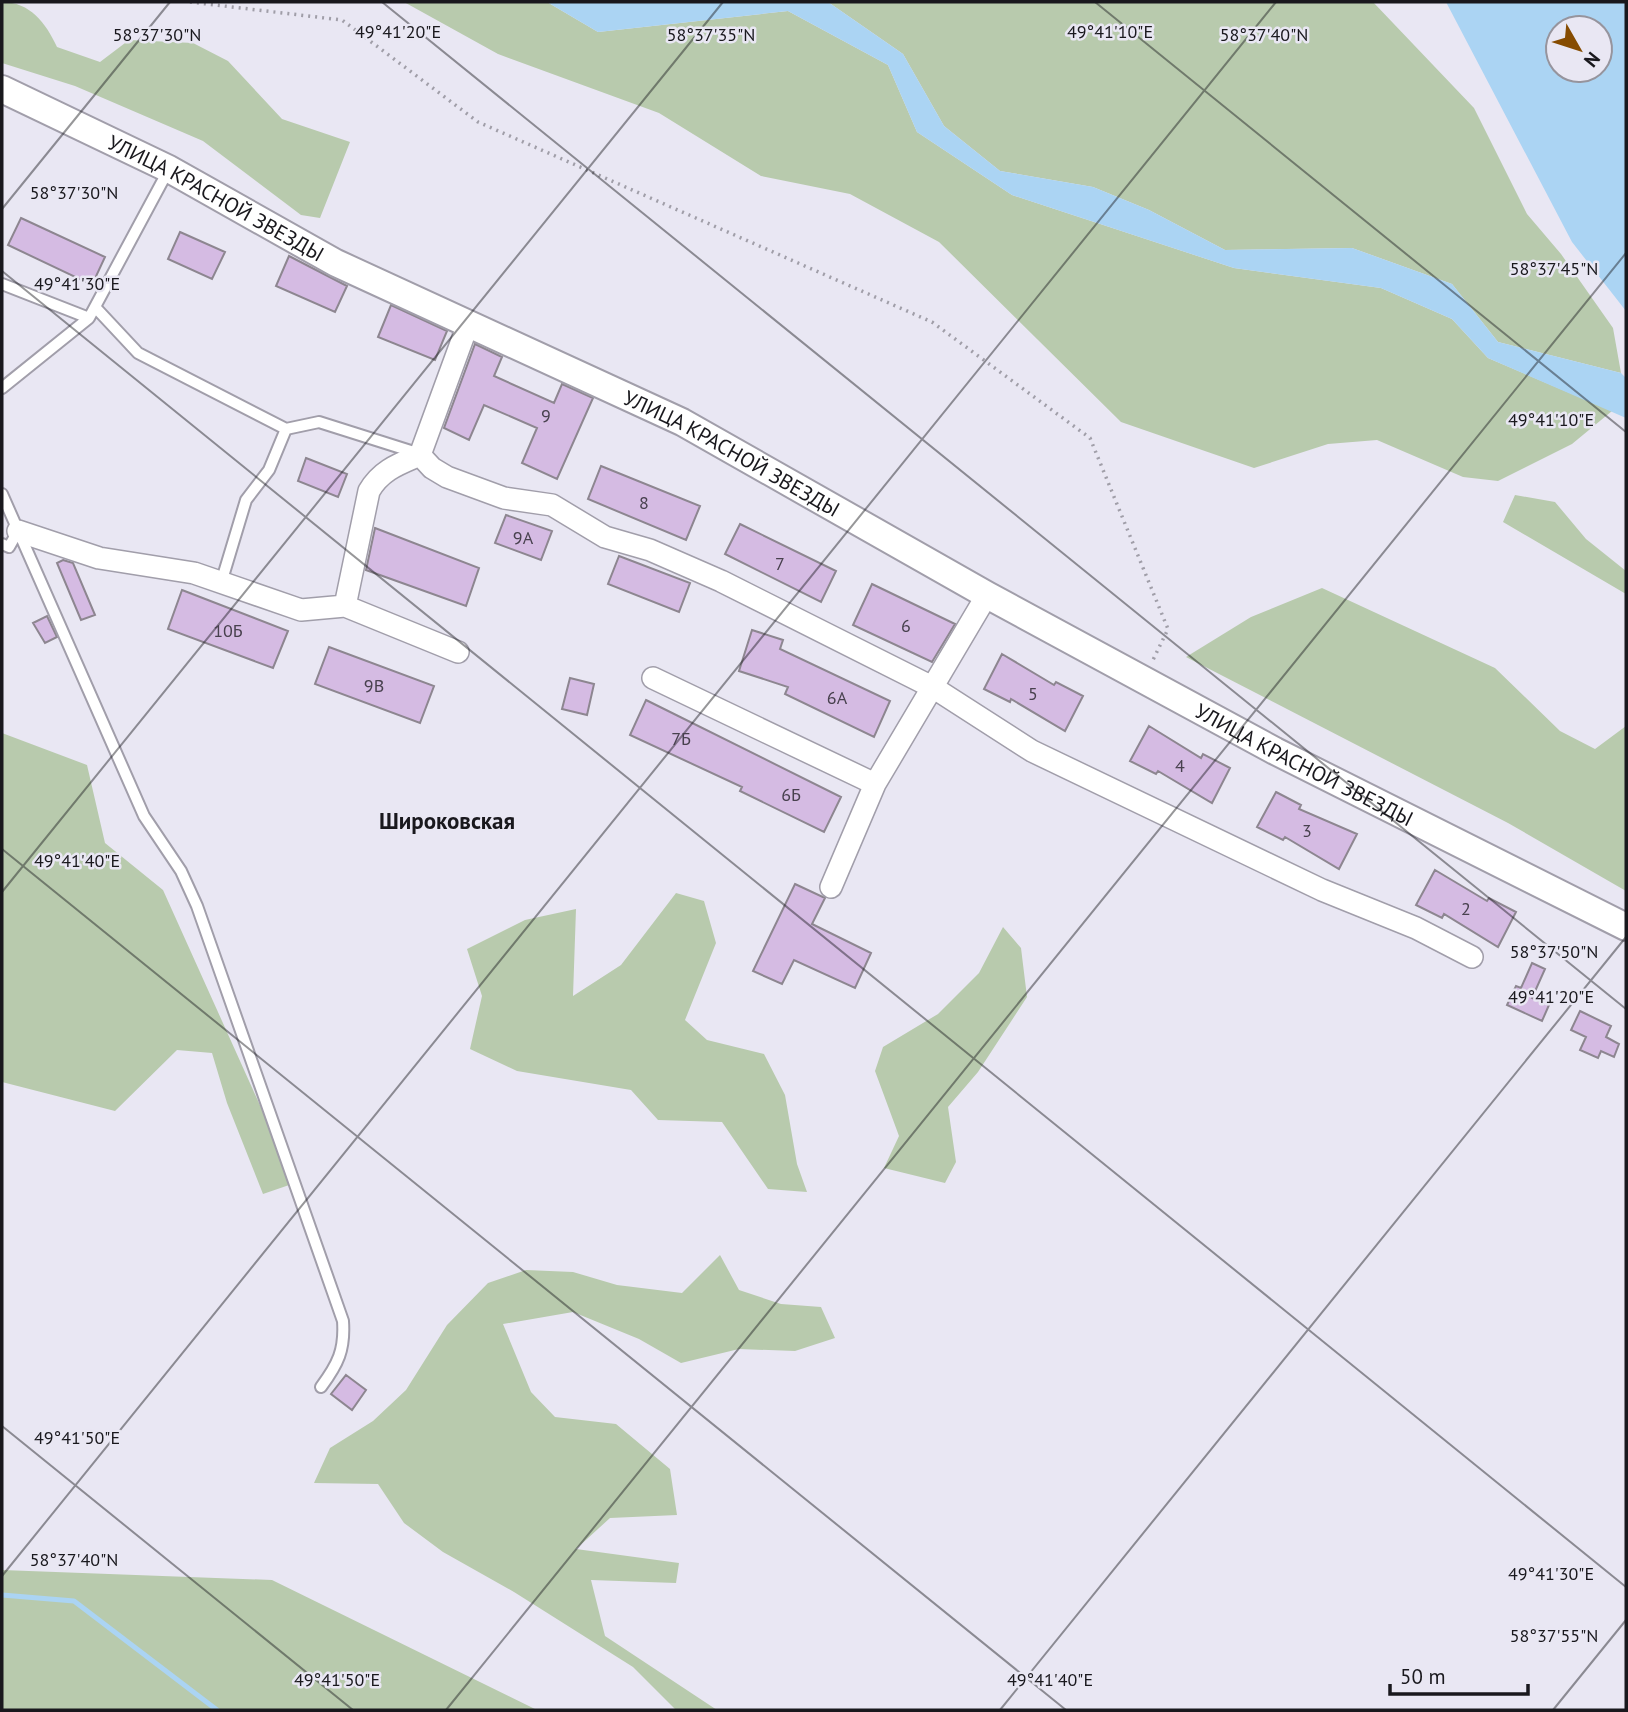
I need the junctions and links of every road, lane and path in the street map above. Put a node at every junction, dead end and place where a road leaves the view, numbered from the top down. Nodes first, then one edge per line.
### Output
1 (190, 2) edge
2 (2, 89) edge
3 (169, 169) junction
4 (2, 284) edge
5 (92, 312) junction
6 (468, 324) junction
7 (2, 388) edge
8 (286, 429) junction
9 (421, 455) junction
10 (2, 494) edge
11 (10, 537) edge
12 (221, 583) junction
13 (987, 594) junction
14 (345, 606) junction
15 (458, 652) dead end
16 (653, 678) dead end
17 (1143, 679) junction
18 (934, 688) junction
19 (875, 784) junction
20 (831, 887) dead end
21 (1626, 927) edge
22 (1472, 957) dead end
23 (321, 1387) dead end

1 - 17 path
2 - 3 street, УЛИЦА КРАСНОЙ ЗВЕЗДЫ
3 - 5 lane
3 - 6 street, УЛИЦА КРАСНОЙ ЗВЕЗДЫ
4 - 5 lane
5 - 7 lane
5 - 8 lane
6 - 9 street
6 - 13 street, УЛИЦА КРАСНОЙ ЗВЕЗДЫ
8 - 9 lane
8 - 12 lane
9 - 14 street
9 - 18 street
10 - 11 lane
11 - 12 street
11 - 23 lane
12 - 14 street
13 - 17 street, УЛИЦА КРАСНОЙ ЗВЕЗДЫ
13 - 18 street
14 - 15 street
16 - 19 street
17 - 21 street, УЛИЦА КРАСНОЙ ЗВЕЗДЫ
18 - 19 street
18 - 22 street
19 - 20 street

